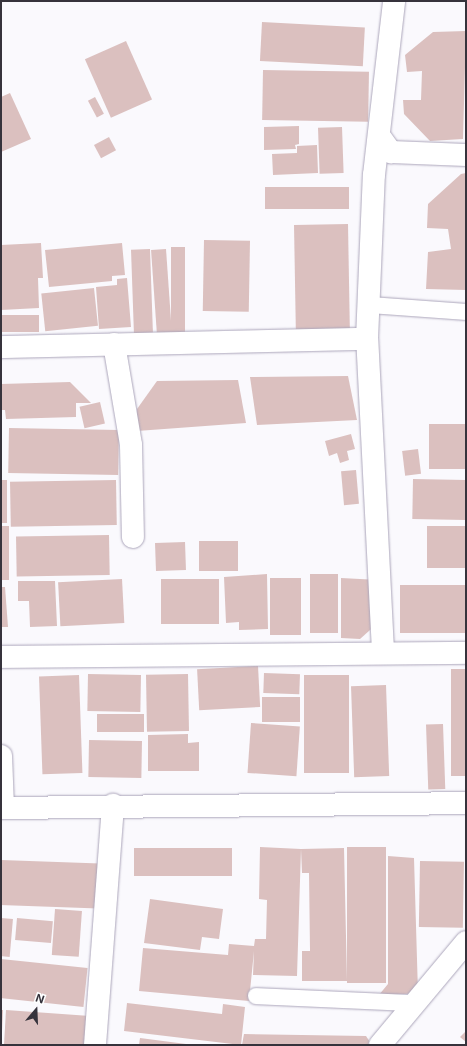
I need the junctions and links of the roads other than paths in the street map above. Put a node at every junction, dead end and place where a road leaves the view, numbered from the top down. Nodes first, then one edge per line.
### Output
1 (394, 1) edge
2 (380, 137) junction
3 (466, 155) edge
4 (371, 305) junction
5 (466, 312) edge
6 (367, 339) junction
7 (114, 344) junction
8 (1, 347) edge
9 (134, 537) dead end
10 (383, 652) junction
11 (466, 653) edge
12 (1, 657) edge
13 (1, 756) edge
14 (466, 803) edge
15 (113, 805) junction
16 (2, 808) edge
17 (466, 942) edge
18 (256, 996) dead end
19 (413, 1003) junction
20 (95, 1045) edge
21 (380, 1045) edge

1 - 2 street
2 - 3 street
2 - 4 street
4 - 5 lane
4 - 6 street
6 - 7 street
6 - 10 street
7 - 8 street
7 - 9 street
10 - 11 street
10 - 12 street
13 - 16 street
14 - 15 street
15 - 16 street
15 - 20 street
17 - 19 street
18 - 19 lane
19 - 21 street

